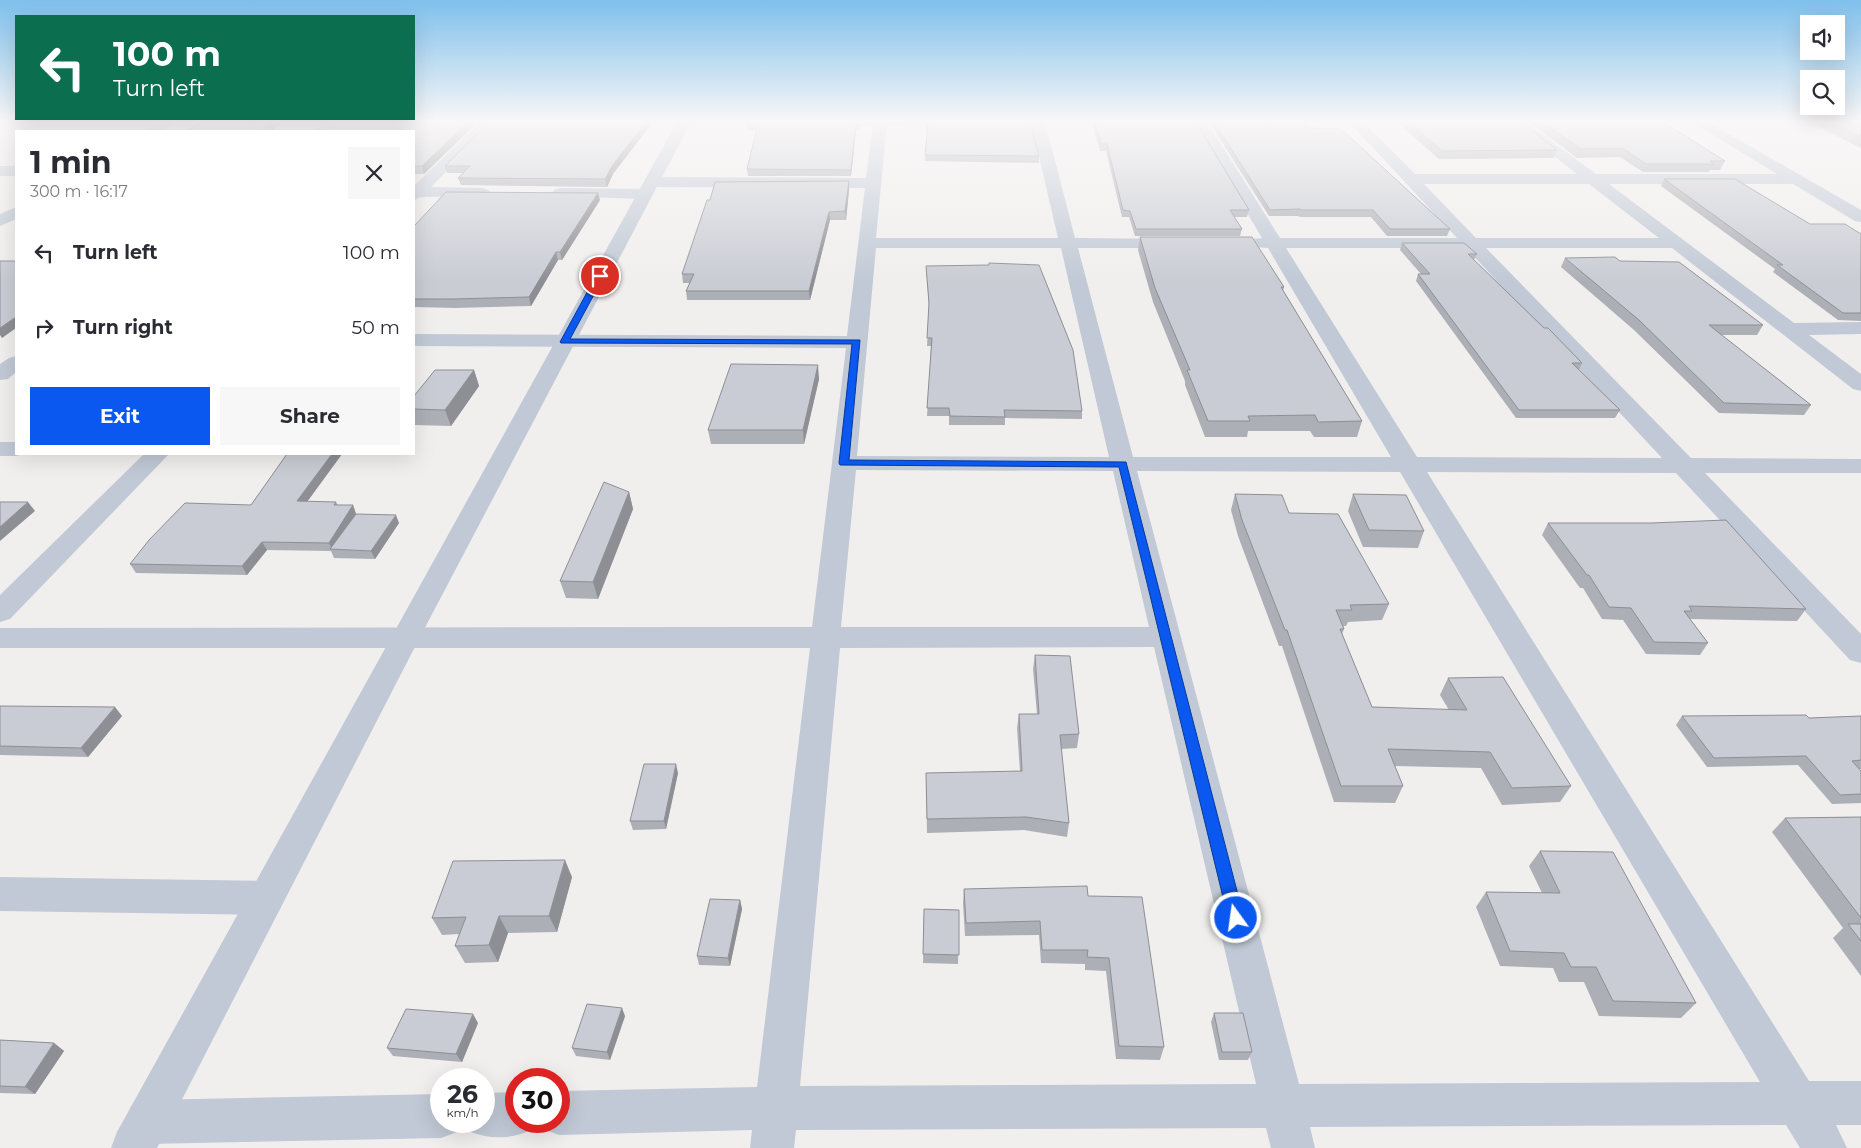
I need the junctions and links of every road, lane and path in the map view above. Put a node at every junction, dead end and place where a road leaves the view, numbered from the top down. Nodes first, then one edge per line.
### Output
1 (433, 176) edge
2 (655, 176) edge
3 (874, 176) edge
4 (1051, 176) edge
5 (1233, 176) edge
6 (1407, 176) edge
7 (1588, 176) edge
8 (1790, 176) edge
9 (1410, 179) junction
10 (1593, 179) junction
11 (1796, 179) junction
12 (873, 182) junction
13 (648, 188) junction
14 (415, 193) edge
15 (496, 193) edge
16 (545, 193) edge
17 (15, 213) edge
18 (1861, 217) edge
19 (0, 221) edge
20 (0, 232) edge
21 (15, 232) edge
22 (867, 242) junction
23 (1068, 242) junction
24 (1195, 242) edge
25 (1244, 242) edge
26 (1274, 242) junction
27 (1676, 242) junction
28 (1471, 243) junction
29 (1861, 328) edge
30 (1789, 329) junction
31 (415, 340) edge
32 (564, 342) junction
33 (857, 342) junction
34 (15, 363) edge
35 (0, 374) edge
36 (1861, 384) edge
37 (0, 449) edge
38 (15, 449) edge
39 (156, 455) edge
40 (844, 463) junction
41 (1123, 464) junction
42 (1409, 465) junction
43 (1683, 465) junction
44 (1861, 466) edge
45 (0, 612) edge
46 (826, 637) junction
47 (1166, 637) junction
48 (0, 638) edge
49 (404, 638) junction
50 (1856, 642) edge
51 (0, 894) edge
52 (266, 898) junction
53 (1798, 1104) junction
54 (1861, 1104) edge
55 (1283, 1106) junction
56 (570, 1114) edge
57 (430, 1117) edge
58 (774, 1128) edge
59 (140, 1135) edge
60 (1293, 1148) edge
61 (1825, 1148) edge

1 - 14 street
2 - 13 street
3 - 12 street
4 - 23 street
5 - 26 street
6 - 9 street
7 - 10 street
8 - 11 street
9 - 10 street
9 - 28 street
10 - 11 street
10 - 27 street
11 - 18 street
12 - 13 street
12 - 22 street
13 - 16 street
13 - 32 street
14 - 15 street
17 - 19 street
20 - 21 street
22 - 23 street
22 - 33 street
23 - 24 street
23 - 41 street
25 - 26 street
26 - 28 street
26 - 42 street
27 - 28 street
27 - 30 street
28 - 43 street
29 - 30 street
30 - 36 street
31 - 32 street
32 - 33 street
32 - 49 street
33 - 40 street
34 - 35 street
37 - 38 street
39 - 45 street
40 - 41 street
40 - 46 street
41 - 42 street
41 - 47 street
42 - 43 street
42 - 53 street
43 - 44 street
43 - 50 street
46 - 47 street
46 - 49 street
46 - 58 street
47 - 55 street
48 - 49 street
49 - 52 street
51 - 52 street
52 - 59 street
53 - 54 street
53 - 55 street
53 - 61 street
55 - 58 street
55 - 60 street
56 - 58 street
57 - 59 street

